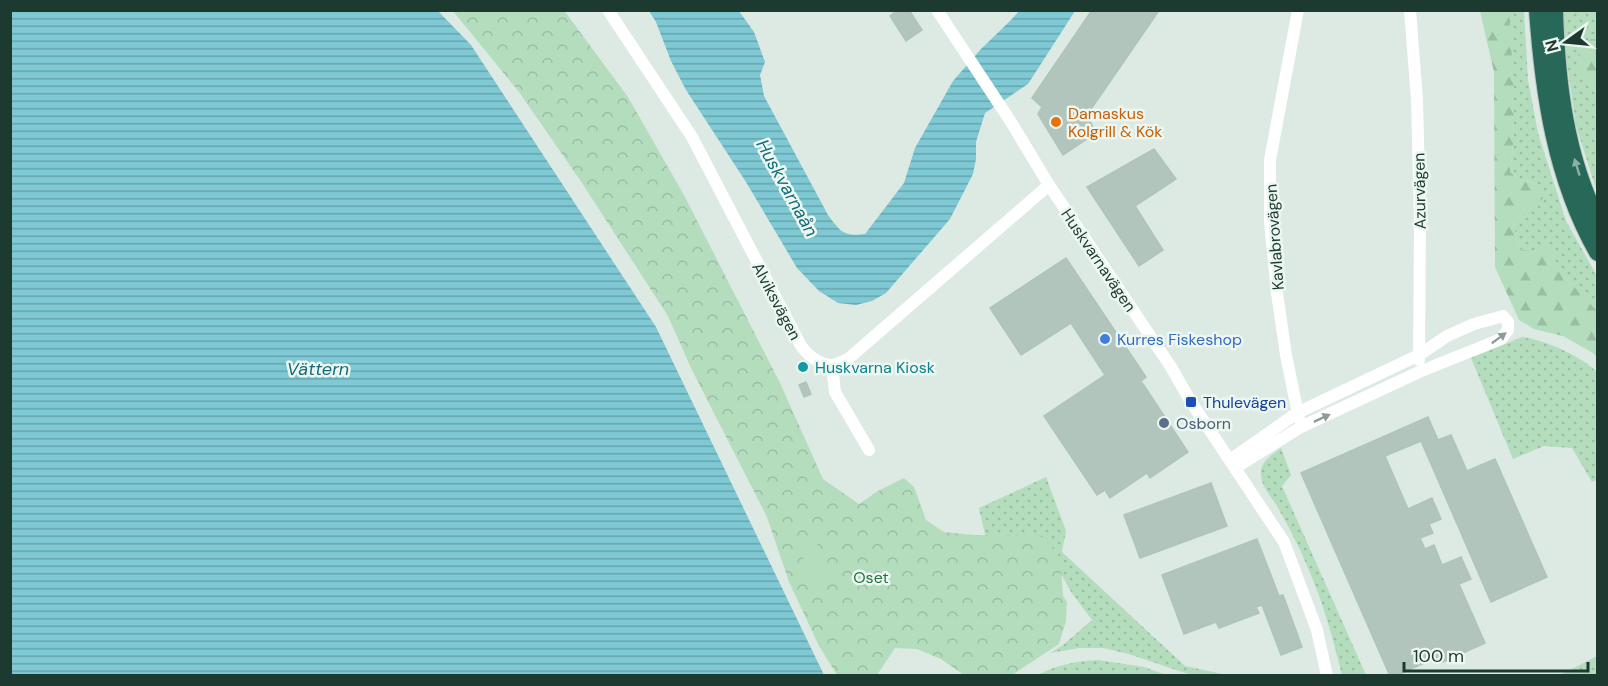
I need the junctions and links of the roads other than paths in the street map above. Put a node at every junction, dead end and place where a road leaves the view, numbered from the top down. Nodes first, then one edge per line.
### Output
1 (608, 10) edge
2 (937, 10) edge
3 (1298, 10) edge
4 (1410, 10) edge
5 (1538, 10) edge
6 (1554, 10) edge
7 (1049, 185) junction
8 (1598, 222) edge
9 (1598, 252) edge
10 (1419, 355) junction
11 (832, 365) junction
12 (1419, 372) junction
13 (1297, 413) junction
14 (1301, 427) junction
15 (869, 450) dead end
16 (1232, 464) junction
17 (1327, 675) edge

1 - 11 street, Alviksvägen
2 - 7 street, Huskvarnavägen
3 - 13 street, Kavlabrovägen
4 - 10 street, Azurvägen
5 - 9 highway
8 -> 6 highway
7 - 11 street
7 - 16 street, Huskvarnavägen
10 - 12 street, Azurvägen
12 -> 10 street
10 - 13 street
11 - 15 street
14 -> 12 street
13 - 14 street, Kavlabrovägen
13 - 16 street
14 - 16 street
16 - 17 street, Huskvarnavägen

